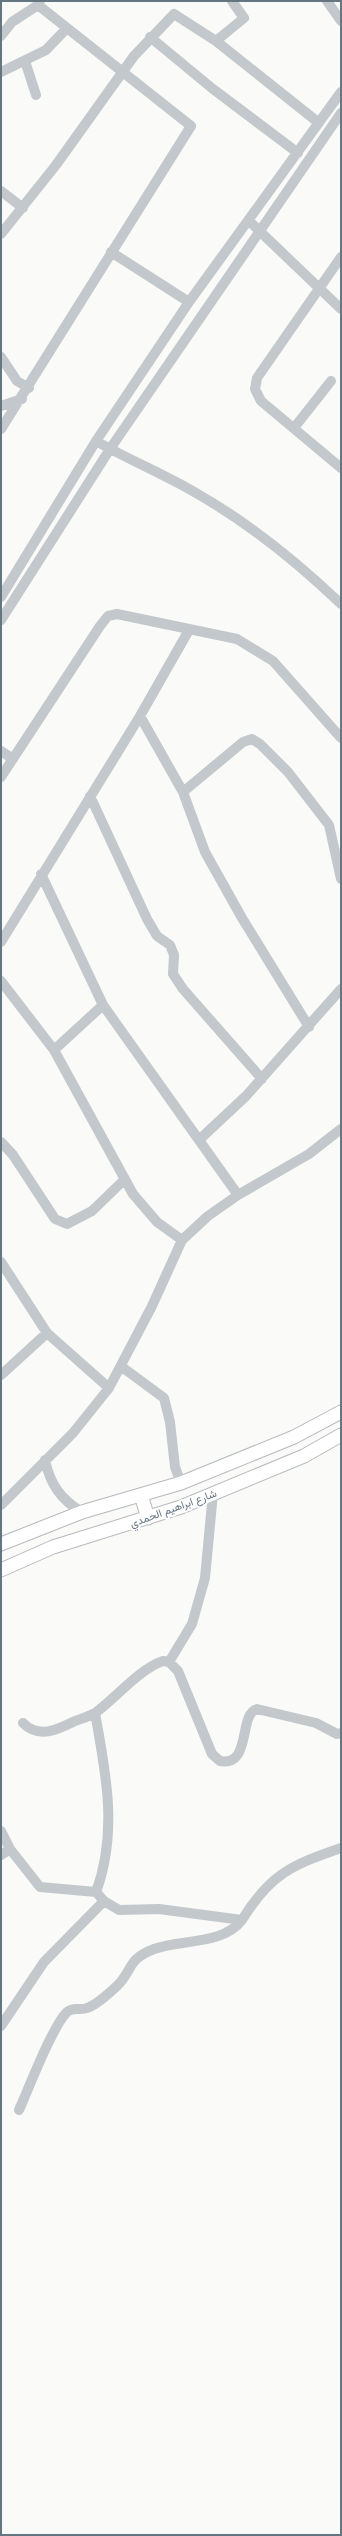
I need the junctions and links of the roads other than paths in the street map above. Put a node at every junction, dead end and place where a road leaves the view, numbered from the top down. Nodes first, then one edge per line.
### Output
1 (232, 1) edge
2 (327, 1) edge
3 (40, 3) edge
4 (341, 21) edge
5 (67, 28) junction
6 (1, 36) edge
7 (150, 37) junction
8 (216, 41) junction
9 (25, 61) junction
10 (1, 72) edge
11 (122, 73) junction
12 (341, 92) edge
13 (36, 95) dead end
14 (341, 113) edge
15 (319, 123) junction
16 (298, 153) junction
17 (1, 191) edge
18 (23, 208) junction
19 (249, 221) junction
20 (261, 233) junction
21 (1, 234) edge
22 (111, 252) junction
23 (341, 257) edge
24 (319, 288) junction
25 (189, 302) junction
26 (341, 309) edge
27 (1, 357) edge
28 (148, 364) junction
29 (162, 373) junction
30 (331, 381) dead end
31 (29, 388) junction
32 (22, 399) junction
33 (1, 406) edge
34 (294, 428) junction
35 (1, 430) edge
36 (96, 441) junction
37 (110, 449) junction
38 (341, 468) edge
39 (3, 591) edge
40 (341, 604) edge
41 (1, 620) edge
42 (189, 630) junction
43 (140, 716) junction
44 (341, 738) edge
45 (1, 751) edge
46 (13, 758) junction
47 (1, 777) edge
48 (183, 792) junction
49 (90, 796) junction
50 (41, 874) junction
51 (341, 879) edge
52 (1, 942) edge
53 (1, 981) edge
54 (341, 989) edge
55 (103, 1005) junction
56 (309, 1027) junction
57 (54, 1050) junction
58 (262, 1079) junction
59 (341, 1129) edge
60 (199, 1140) junction
61 (1, 1142) edge
62 (125, 1179) junction
63 (238, 1195) junction
64 (182, 1240) junction
65 (1, 1262) edge
66 (47, 1333) junction
67 (122, 1367) junction
68 (1, 1375) edge
69 (108, 1388) junction
70 (341, 1412) edge
71 (341, 1435) edge
72 (44, 1460) junction
73 (181, 1483) junction
74 (213, 1493) junction
75 (141, 1494) junction
76 (1, 1505) edge
77 (82, 1512) junction
78 (148, 1518) junction
79 (1, 1544) edge
80 (1, 1570) edge
81 (169, 1662) junction
82 (95, 1713) junction
83 (23, 1723) dead end
84 (341, 1733) edge
85 (1, 1831) edge
86 (341, 1848) edge
87 (5, 1852) edge
88 (96, 1892) junction
89 (104, 1901) junction
90 (242, 1920) junction
91 (1, 2026) edge
92 (19, 2110) dead end

1 - 8 street
2 - 4 street
3 - 5 street
3 - 6 street
5 - 9 street
5 - 11 street
7 - 8 street
7 - 11 street
7 - 16 street
8 - 15 street
9 - 10 street
9 - 13 street
11 - 18 street
11 - 22 street
12 - 15 street
14 - 20 street
15 - 16 street
16 - 19 street
17 - 18 street
18 - 21 street
19 - 20 street
19 - 25 street
20 - 24 street
20 - 29 street
22 - 25 street
22 - 31 street
23 - 24 street
24 - 26 street
24 - 34 street
25 - 28 street
27 - 31 street
28 - 29 street
28 - 36 street
29 - 37 street
30 - 34 street
31 - 32 street
32 - 33 street
32 - 35 street
34 - 38 street
36 - 37 street
36 - 39 street
37 - 40 street
37 - 41 street
42 - 43 street
42 - 44 street
42 - 46 street
43 - 48 street
43 - 49 street
45 - 46 street
46 - 47 street
48 - 51 street
48 - 56 street
49 - 50 street
49 - 58 street
50 - 52 street
50 - 55 street
53 - 57 street
54 - 56 street
55 - 57 street
55 - 60 street
56 - 58 street
57 - 62 street
58 - 60 street
59 - 63 street
60 - 63 street
61 - 62 street
62 - 64 street
63 - 64 street
64 - 67 street
65 - 66 street
66 - 68 street
66 - 69 street
67 - 69 street
67 - 73 street
69 - 72 street
70 - 73 main road, شارع ابراهيم الحمدي
71 - 74 main road, شارع ابراهيم الحمدي
72 - 76 street
72 - 77 street
73 - 75 main road, شارع ابراهيم الحمدي
74 - 78 main road, شارع ابراهيم الحمدي
74 - 81 street
75 - 77 main road, شارع ابراهيم الحمدي
75 - 78 main road
77 - 79 main road, شارع ابراهيم الحمدي
78 - 80 main road, شارع ابراهيم الحمدي
81 - 82 street
81 - 84 street
82 - 83 street
82 - 88 street
85 - 87 street
86 - 90 street
87 - 88 street
88 - 89 street
89 - 90 street
89 - 91 street
90 - 92 street

